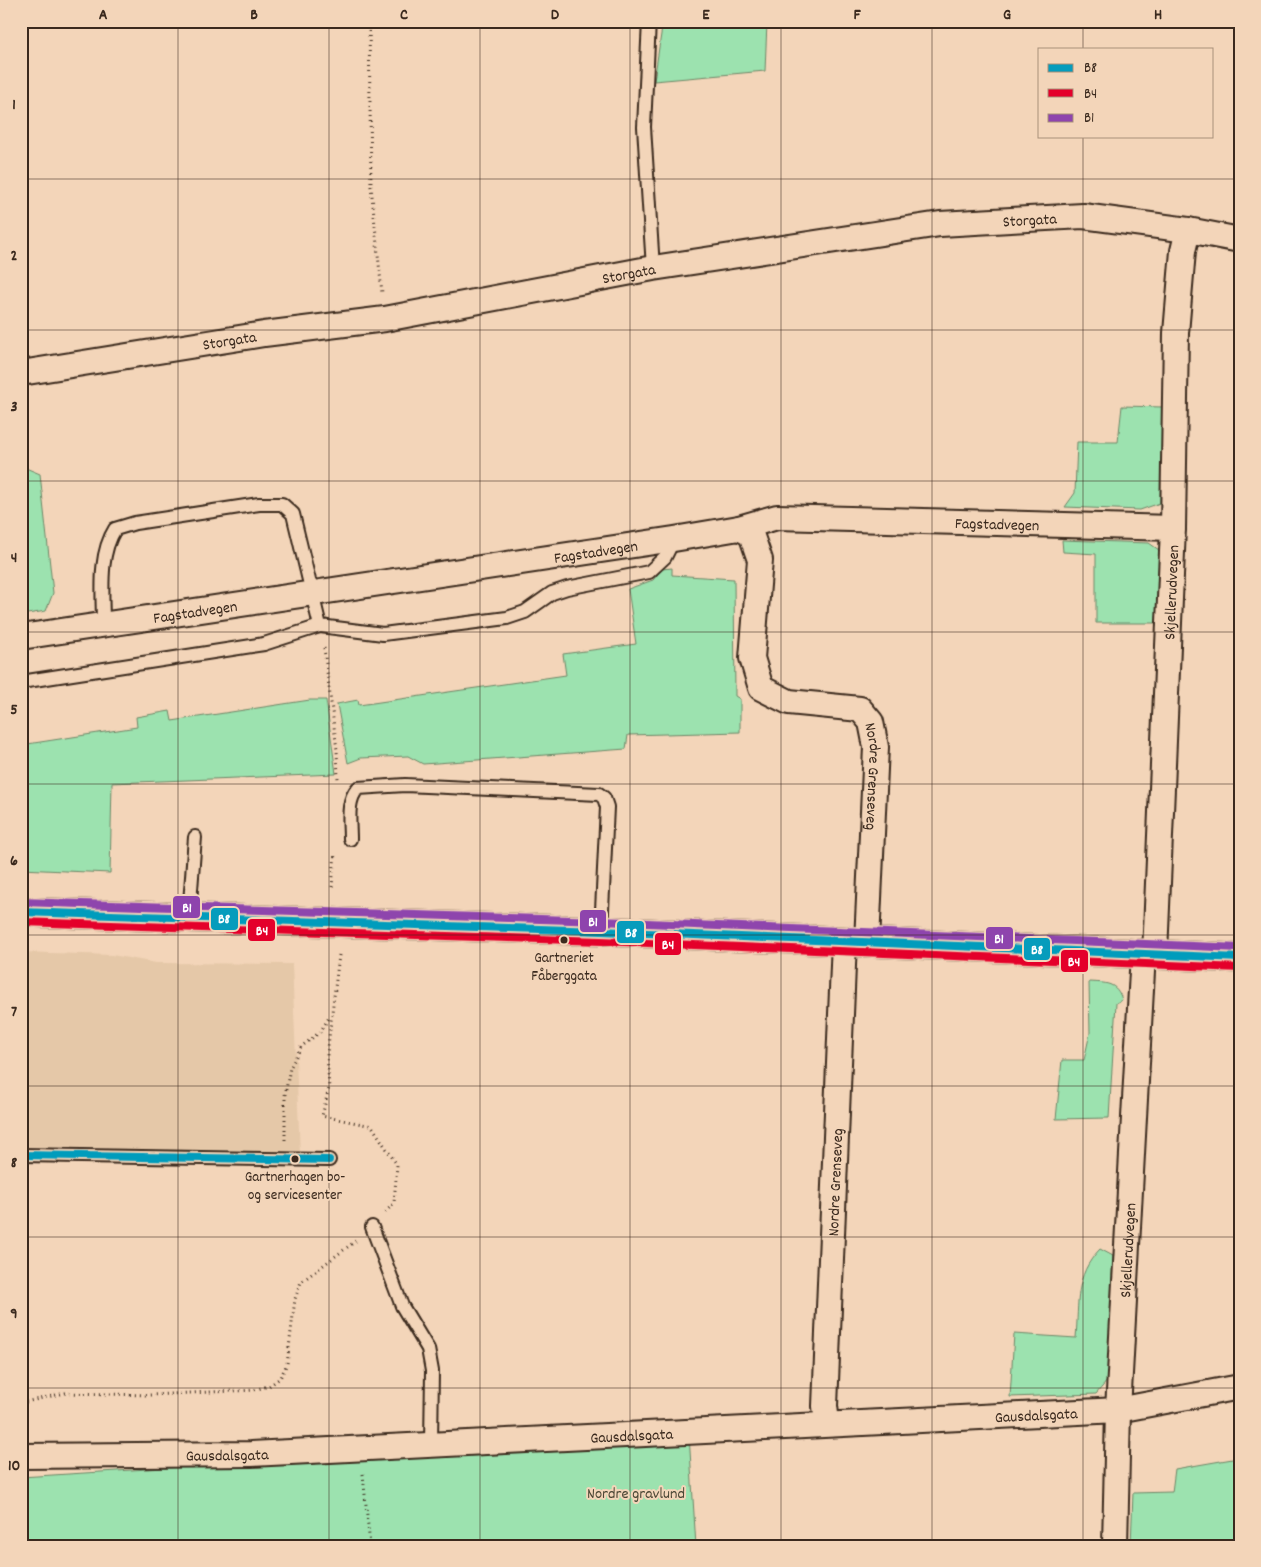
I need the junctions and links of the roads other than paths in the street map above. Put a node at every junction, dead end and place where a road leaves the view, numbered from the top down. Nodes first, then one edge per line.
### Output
1 (649, 21) edge
2 (1188, 230) junction
3 (1240, 240) edge
4 (653, 268) junction
5 (21, 373) edge
6 (739, 528) junction
7 (1173, 528) junction
8 (674, 539) junction
9 (311, 592) junction
10 (103, 624) junction
11 (320, 626) junction
12 (21, 637) edge
13 (21, 682) edge
14 (195, 836) dead end
15 (350, 839) dead end
16 (21, 912) edge
17 (189, 916) junction
18 (601, 931) junction
19 (856, 942) junction
20 (1149, 954) junction
21 (1240, 958) edge
22 (21, 1155) edge
23 (329, 1160) dead end
24 (372, 1227) road end
25 (1240, 1386) edge
26 (1118, 1410) junction
27 (827, 1423) junction
28 (431, 1444) junction
29 (21, 1456) edge
30 (1115, 1546) edge

1 - 4 lane
2 - 3 street, Storgata
2 - 4 street, Storgata
2 - 7 street, Skjellerudvegen
4 - 5 street, Storgata
6 - 7 street, Fagstadvegen
6 - 8 street, Fagstadvegen
6 - 19 street, Nordre Grenseveg
7 - 20 street, Skjellerudvegen
8 - 9 street, Fagstadvegen
8 - 11 lane
9 - 10 street, Fagstadvegen
9 - 10 lane
9 - 11 lane
10 - 12 street, Fagstadvegen
11 - 13 lane
14 - 17 lane
15 - 18 lane
16 - 17 main road
17 - 18 main road
18 - 19 main road
19 - 20 main road
19 - 27 street, Nordre Grenseveg
20 - 21 main road
20 - 26 street, Skjellerudvegen
22 - 23 lane
24 - 28 lane
25 - 26 street, Gausdalsgata
26 - 27 street, Gausdalsgata
26 - 30 street, Skjellerudvegen
27 - 28 street, Gausdalsgata
28 - 29 street, Gausdalsgata

